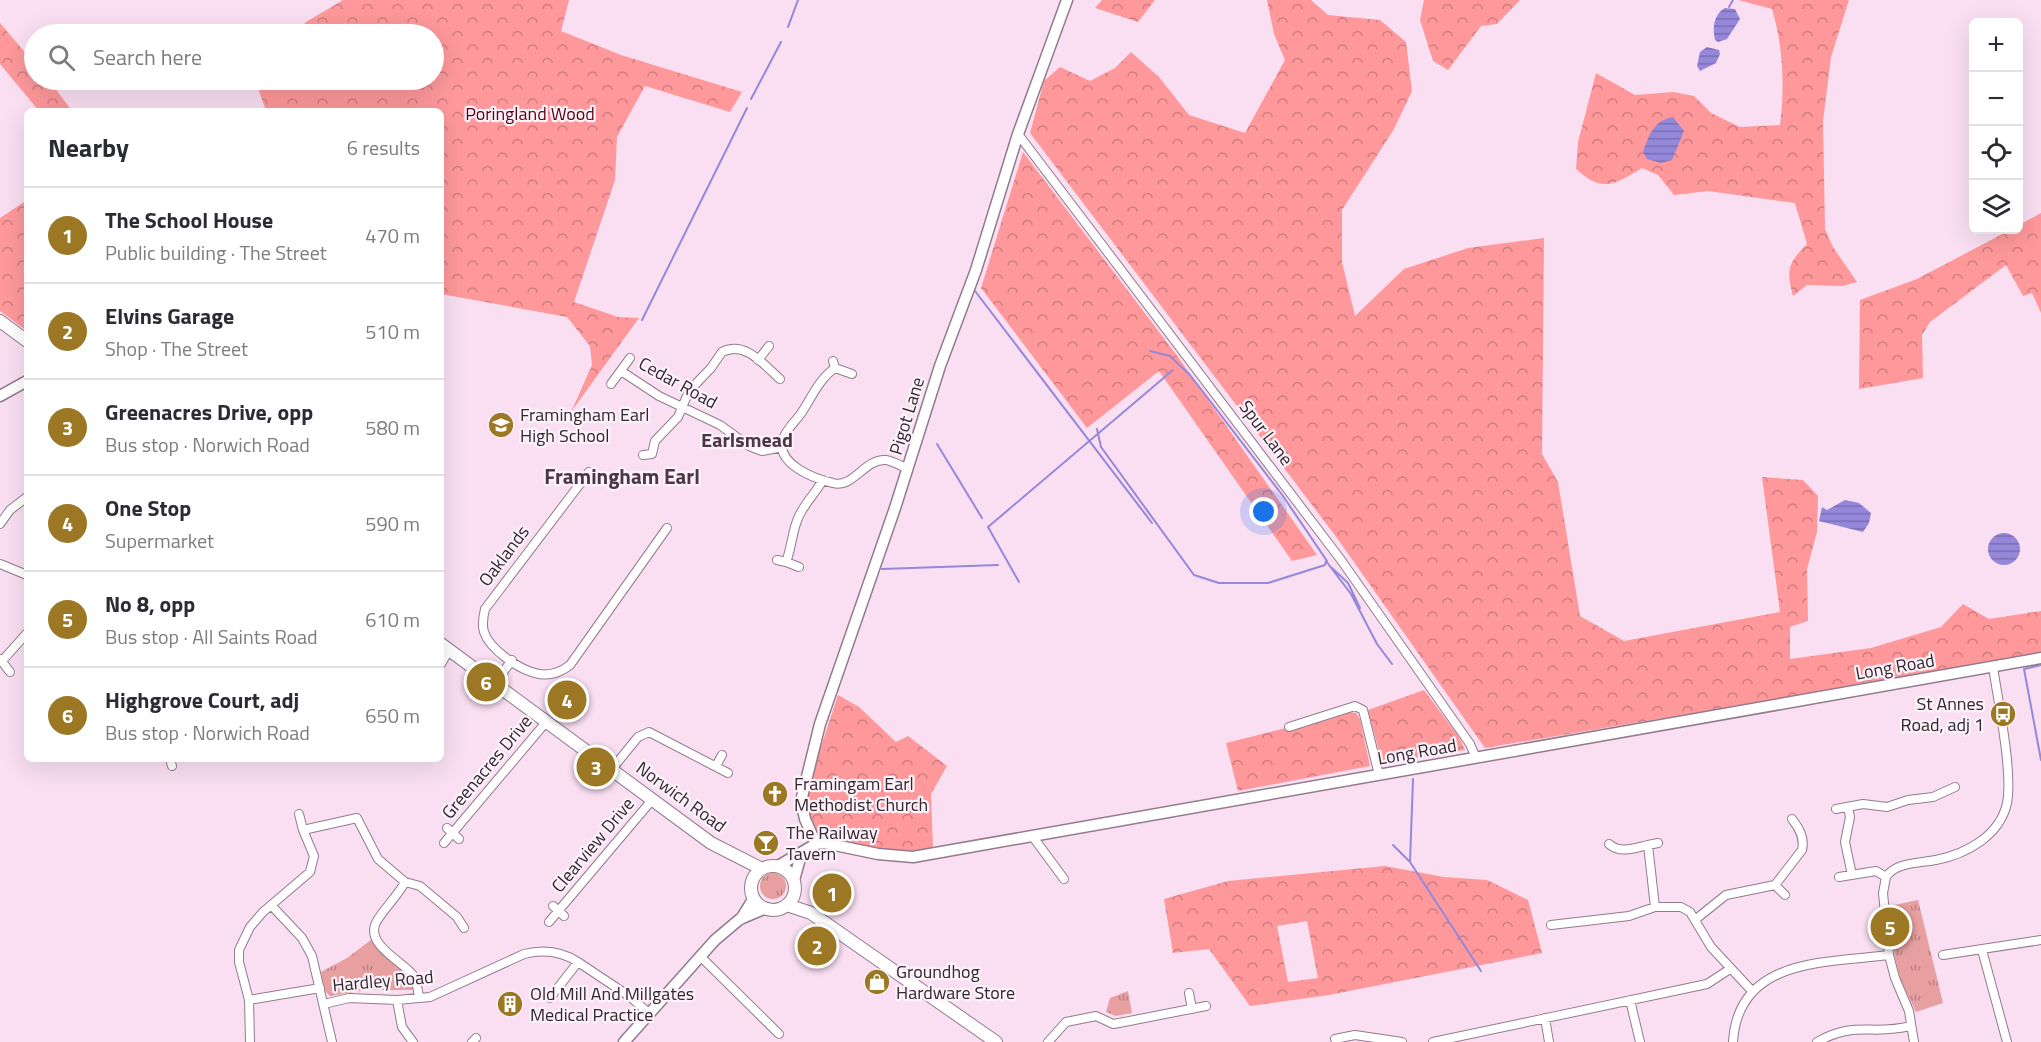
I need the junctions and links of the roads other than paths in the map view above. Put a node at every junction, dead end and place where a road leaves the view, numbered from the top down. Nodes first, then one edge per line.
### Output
1 (1067, 0) edge
2 (1018, 134) junction
3 (0, 321) edge
4 (24, 339) edge
5 (769, 346) dead end
6 (630, 358) dead end
7 (758, 360) junction
8 (621, 370) junction
9 (852, 374) dead end
10 (780, 379) dead end
11 (24, 383) edge
12 (611, 384) dead end
13 (0, 396) edge
14 (680, 407) junction
15 (783, 447) junction
16 (651, 455) dead end
17 (908, 469) junction
18 (589, 472) dead end
19 (823, 480) junction
20 (24, 499) edge
21 (0, 524) edge
22 (667, 528) dead end
23 (0, 564) edge
24 (799, 567) dead end
25 (24, 574) edge
26 (24, 636) edge
27 (445, 647) edge
28 (2041, 658) edge
29 (1, 660) edge
30 (512, 660) junction
31 (1993, 667) junction
32 (10, 672) dead end
33 (495, 683) junction
34 (547, 721) junction
35 (1289, 727) dead end
36 (722, 756) dead end
37 (1476, 758) junction
38 (716, 766) junction
39 (612, 769) junction
40 (728, 773) dead end
41 (1379, 775) junction
42 (1955, 787) dead end
43 (652, 800) junction
44 (1848, 807) junction
45 (1836, 809) dead end
46 (299, 814) dead end
47 (1792, 819) dead end
48 (303, 831) junction
49 (1033, 837) junction
50 (444, 843) dead end
51 (1658, 843) dead end
52 (816, 844) junction
53 (1609, 844) dead end
54 (1648, 845) junction
55 (725, 851) junction
56 (801, 855) junction
57 (778, 866) junction
58 (762, 869) junction
59 (1851, 875) junction
60 (1839, 877) dead end
61 (1886, 877) junction
62 (1064, 879) dead end
63 (405, 882) junction
64 (1775, 885) junction
65 (794, 886) junction
66 (753, 892) junction
67 (1785, 895) dead end
68 (271, 905) junction
69 (787, 905) junction
70 (1655, 907) junction
71 (766, 908) junction
72 (811, 913) junction
73 (740, 919) junction
74 (1696, 919) junction
75 (549, 922) dead end
76 (1551, 925) dead end
77 (464, 928) dead end
78 (2041, 940) edge
79 (1982, 950) junction
80 (1889, 955) junction
81 (1943, 955) dead end
82 (700, 956) junction
83 (578, 962) junction
84 (1730, 969) junction
85 (320, 988) junction
86 (1753, 992) junction
87 (1189, 993) dead end
88 (419, 998) junction
89 (550, 998) dead end
90 (249, 1000) junction
91 (397, 1000) junction
92 (1630, 1000) junction
93 (324, 1004) junction
94 (1206, 1006) dead end
95 (1192, 1009) junction
96 (650, 1014) junction
97 (1545, 1018) junction
98 (1910, 1026) junction
99 (779, 1034) dead end
100 (1335, 1039) dead end
101 (1455, 1040) edge
102 (1820, 1041) edge
103 (250, 1042) edge
104 (332, 1042) edge
105 (413, 1042) edge
106 (624, 1042) edge
107 (996, 1042) edge
108 (1048, 1042) edge
109 (1402, 1042) edge
110 (1432, 1042) edge
111 (1549, 1042) edge
112 (1640, 1042) edge
113 (1733, 1042) edge
114 (1914, 1042) edge
115 (2007, 1042) edge

1 - 2 street, Pigot Lane
2 - 17 street, Pigot Lane
2 - 37 street, Spur Lane
3 - 4 main road
5 - 7 street
6 - 8 street, Cedar Road
7 - 10 street
7 - 14 street
8 - 12 street, Cedar Road
8 - 14 street, Cedar Road
9 - 15 street
11 - 13 street
14 - 15 street, Cedar Road
14 - 16 street
15 - 19 street
17 - 19 street
17 - 52 street, Pigot Lane
18 - 30 street, Oaklands
19 - 24 street
20 - 21 street
22 - 30 street, Oaklands
23 - 25 street
26 - 29 street
27 - 33 main road, Norwich Road
28 - 31 street, Long Road
29 - 32 street
30 - 33 street
31 - 37 street, Long Road
31 - 61 street
33 - 34 main road, Norwich Road
34 - 39 main road, Norwich Road
34 - 50 street, Greenacres Drive
35 - 41 street
36 - 38 street
37 - 41 street, Long Road
38 - 39 street
38 - 40 street
39 - 43 main road, Norwich Road
41 - 49 street, Long Road
42 - 44 street
43 - 55 main road, Norwich Road
43 - 75 street, Clearview Drive
44 - 45 street
44 - 59 street
46 - 48 street
47 - 64 street
48 - 63 street
48 - 68 street
49 - 52 street, Long Road
49 - 62 street
51 - 54 street
52 - 56 street
53 - 54 street
54 - 70 street
55 - 58 main road, Norwich Road
55 - 66 main road, Norwich Road
56 - 57 street
56 - 65 street
57 - 58 main road
57 - 65 main road
58 - 66 main road
59 - 60 street
59 - 61 street
61 - 80 street
63 - 77 street
63 - 88 street
64 - 67 street
64 - 74 street
65 - 69 main road
65 - 72 main road
66 - 71 main road
66 - 73 street
68 - 85 street
68 - 90 street
69 - 71 main road
69 - 72 main road
70 - 74 street
70 - 76 street
71 - 73 street
72 - 107 main road
73 - 82 street
74 - 84 street
78 - 79 street
79 - 81 street
79 - 115 street
80 - 86 street
80 - 98 street
82 - 96 street
82 - 99 street
83 - 88 street, Hardley Road
83 - 89 street
83 - 96 street, Hardley Road
84 - 86 street
84 - 92 street
85 - 90 street
85 - 93 street
86 - 113 street
87 - 95 street
88 - 91 street, Hardley Road
90 - 103 street
91 - 93 street, Hardley Road
91 - 105 street
92 - 97 street
92 - 112 street
93 - 104 street
94 - 95 street
95 - 108 street
96 - 106 street
97 - 101 street
97 - 111 street
98 - 102 street
98 - 114 street
100 - 109 street
101 - 110 street

